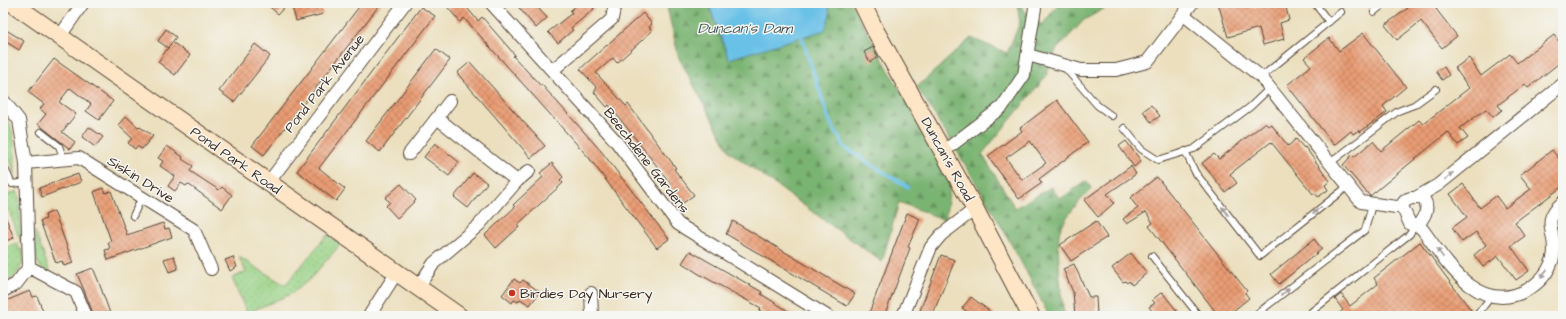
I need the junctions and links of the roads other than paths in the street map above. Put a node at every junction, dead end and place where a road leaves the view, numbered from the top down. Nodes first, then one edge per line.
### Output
1 (12, 3) edge
2 (83, 3) edge
3 (405, 3) edge
4 (491, 3) edge
5 (615, 3) edge
6 (862, 3) edge
7 (1034, 3) edge
8 (1192, 3) edge
9 (1385, 3) edge
10 (1316, 5) dead end
11 (1341, 12) dead end
12 (1374, 12) dead end
13 (1184, 15) junction
14 (1329, 22) junction
15 (60, 36) junction
16 (1028, 56) junction
17 (1062, 65) junction
18 (553, 70) junction
19 (1261, 77) junction
20 (1563, 84) edge
21 (1270, 88) junction
22 (1436, 89) dead end
23 (3, 100) edge
24 (450, 101) dead end
25 (1112, 116) dead end
26 (437, 118) junction
27 (1124, 128) dead end
28 (41, 132) dead end
29 (944, 151) junction
30 (1185, 152) junction
31 (409, 154) dead end
32 (64, 160) junction
33 (26, 163) junction
34 (1330, 163) junction
35 (6, 171) dead end
36 (529, 171) dead end
37 (517, 181) junction
38 (26, 182) junction
39 (268, 182) junction
40 (1348, 186) junction
41 (142, 197) junction
42 (1417, 198) junction
43 (1563, 202) edge
44 (1372, 205) junction
45 (1402, 206) junction
46 (975, 209) junction
47 (134, 216) dead end
48 (1416, 226) junction
49 (1152, 256) dead end
50 (29, 267) junction
51 (211, 269) dead end
52 (397, 272) junction
53 (418, 287) junction
54 (3, 292) edge
55 (591, 293) dead end
56 (1491, 297) junction
57 (86, 316) edge
58 (369, 316) edge
59 (459, 316) edge
60 (592, 316) edge
61 (827, 316) edge
62 (903, 316) edge
63 (1031, 316) edge
64 (1199, 316) edge
65 (1254, 316) edge
66 (1306, 316) edge
67 (1476, 316) edge

1 - 15 main road, Pond Park Road
2 - 15 street
3 - 39 street, Pond Park Avenue
4 - 18 street, Beechdene Gardens
5 - 18 street
6 - 29 main road, Duncan's Road
7 - 16 street
8 - 13 street
9 - 12 lane
10 - 14 lane
11 - 14 lane
13 - 17 street
13 - 19 street
14 - 19 lane
15 - 39 main road, Pond Park Road
16 - 17 street
16 - 29 street
17 - 25 lane
18 - 61 street, Beechdene Gardens
19 - 21 street
42 -> 20 street
21 - 30 lane
21 - 34 street
22 - 34 lane
23 - 33 street
24 - 26 street
26 - 31 street
26 - 37 street
27 - 30 lane
28 - 32 lane
29 - 46 main road, Duncan's Road
40 -> 30 lane
32 - 33 street, Siskin Drive
32 - 41 street, Siskin Drive
33 - 38 street
34 - 40 street
35 - 38 lane
36 - 37 street
37 - 53 street
38 - 50 street
39 - 52 main road, Pond Park Road
40 - 44 street
41 - 47 lane
41 - 51 street, Siskin Drive
42 - 45 street
42 - 48 street
43 -> 56 street
44 - 45 street
65 -> 44 lane
45 - 48 street
46 - 62 street
46 - 63 main road, Duncan's Road
56 -> 48 street
48 - 66 lane
49 - 64 lane
50 - 54 street
50 - 57 street
52 - 53 main road, Pond Park Road
52 - 58 street
53 - 59 main road, Pond Park Road
55 - 60 street
56 - 67 lane

